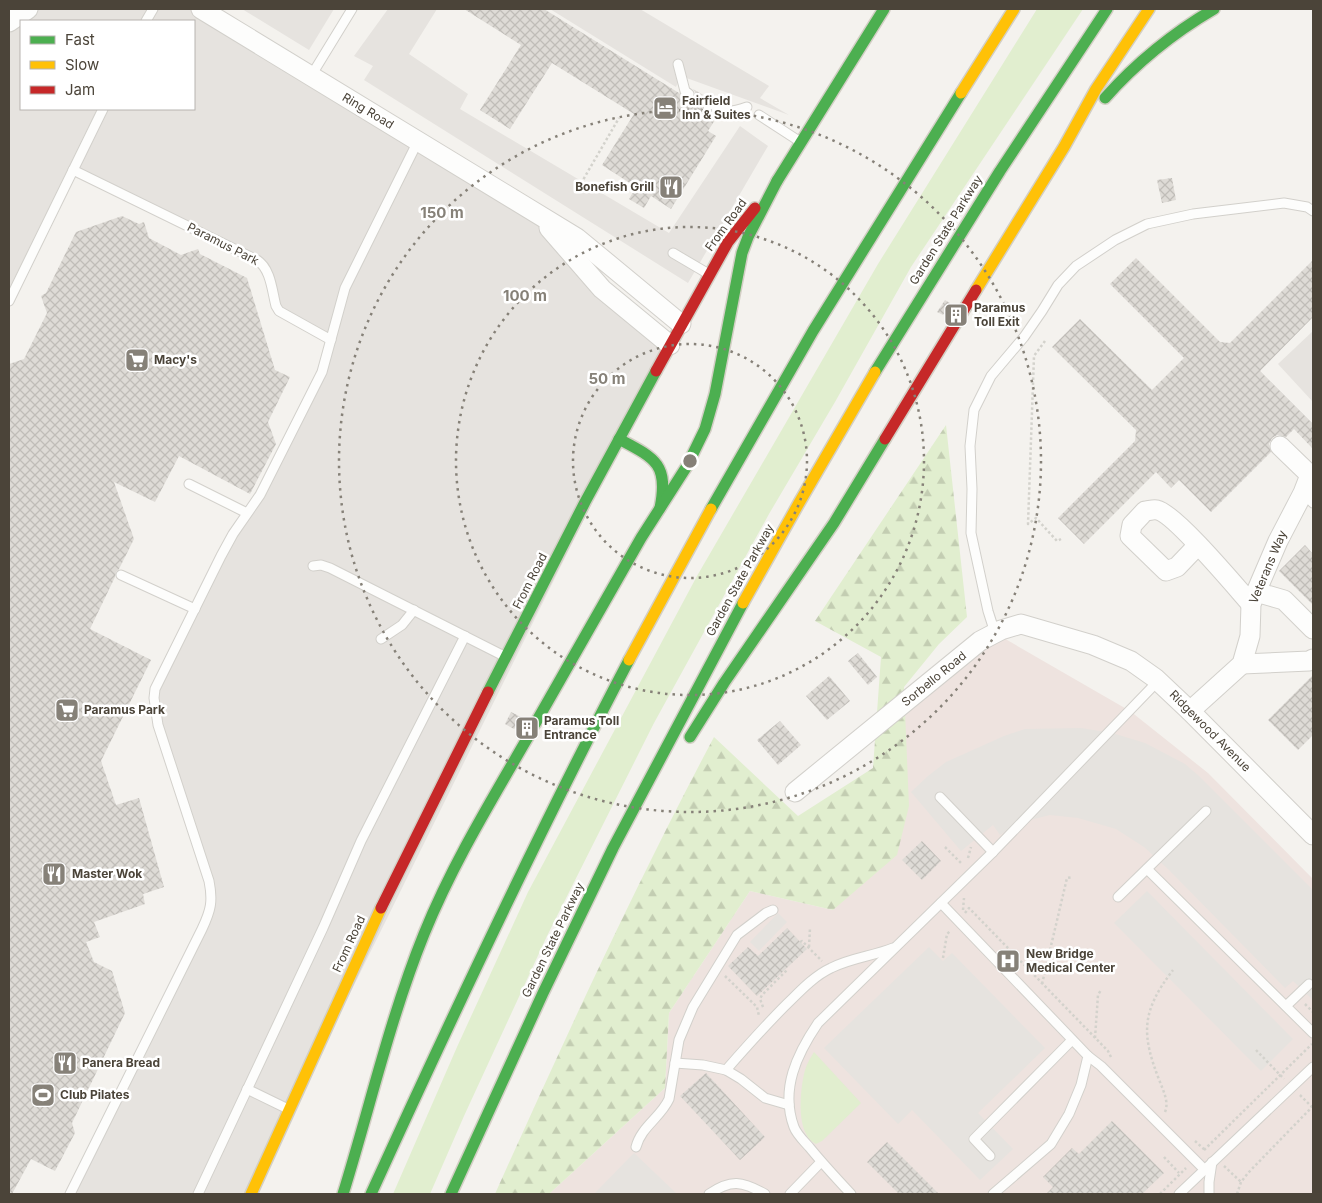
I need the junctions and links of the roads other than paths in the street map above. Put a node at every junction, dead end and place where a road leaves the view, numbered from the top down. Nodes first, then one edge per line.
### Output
1 (26, 9) edge
2 (200, 9) edge
3 (352, 9) edge
4 (1014, 9) edge
5 (1107, 9) edge
6 (1149, 9) edge
7 (1214, 9) edge
8 (877, 13) edge
9 (9, 22) edge
10 (678, 64) dead end
11 (311, 76) junction
12 (690, 94) dead end
13 (708, 106) dead end
14 (747, 107) dead end
15 (103, 110) edge
16 (759, 115) dead end
17 (418, 141) junction
18 (801, 143) junction
19 (1064, 147) junction
20 (73, 170) junction
21 (777, 181) junction
22 (1313, 211) edge
23 (535, 212) junction
24 (673, 253) dead end
25 (709, 274) junction
26 (9, 301) edge
27 (681, 324) junction
28 (331, 340) junction
29 (670, 345) junction
30 (619, 439) junction
31 (1280, 446) dead end
32 (189, 484) dead end
33 (1308, 498) edge
34 (659, 509) junction
35 (247, 513) junction
36 (1198, 545) dead end
37 (313, 566) dead end
38 (121, 575) dead end
39 (1254, 598) junction
40 (194, 609) junction
41 (414, 610) junction
42 (1313, 629) edge
43 (995, 633) junction
44 (465, 636) junction
45 (381, 639) dead end
46 (1093, 645) joint
47 (506, 658) junction
48 (1313, 660) edge
49 (1242, 664) junction
50 (1158, 681) junction
51 (1190, 711) junction
52 (535, 724) dead end
53 (528, 737) dead end
54 (686, 745) dead end
55 (795, 792) dead end
56 (940, 797) dead end
57 (1206, 811) dead end
58 (1313, 835) edge
59 (629, 842) dead end
60 (993, 852) junction
61 (1147, 869) junction
62 (1118, 897) dead end
63 (941, 904) junction
64 (773, 910) dead end
65 (898, 946) junction
66 (564, 948) junction
67 (1309, 984) dead end
68 (1286, 1006) junction
69 (1313, 1033) edge
70 (1072, 1040) junction
71 (1088, 1056) junction
72 (675, 1063) junction
73 (1313, 1067) edge
74 (726, 1070) junction
75 (248, 1089) junction
76 (789, 1105) junction
77 (289, 1109) junction
78 (636, 1147) dead end
79 (990, 1156) dead end
80 (821, 1162) junction
81 (1212, 1162) junction
82 (1204, 1170) junction
83 (70, 1194) edge
84 (198, 1194) edge
85 (251, 1194) edge
86 (343, 1194) edge
87 (371, 1194) edge
88 (451, 1194) edge
89 (709, 1194) edge
90 (765, 1194) edge
91 (790, 1194) edge
92 (851, 1194) edge
93 (993, 1194) edge
94 (1179, 1194) edge
95 (1209, 1194) edge

1 - 9 street
2 - 11 street, Ring Road
3 - 11 lane
4 - 87 main road
5 - 66 main road, Garden State Parkway
6 - 19 main road
7 - 19 main road
8 - 18 main road, From Road
10 - 12 lane
11 - 17 street, Ring Road
13 - 14 lane
15 - 20 lane
16 - 18 lane
17 - 23 street, Ring Road
17 - 28 lane
18 - 21 main road, From Road
19 - 54 main road
20 - 26 lane
20 - 28 lane, Paramus Park
21 - 25 main road, From Road
21 - 34 main road
22 - 43 lane
23 - 27 street, Ring Road
23 - 29 street
24 - 25 lane
25 - 27 main road, From Road
27 - 29 main road, From Road
28 - 35 lane
29 - 30 main road, From Road
30 - 34 main road
30 - 47 main road, From Road
31 - 33 street, Veterans Way
32 - 35 lane
33 - 39 street, Veterans Way
34 - 52 main road
35 - 40 lane
36 - 39 street
37 - 41 lane
38 - 40 lane
39 - 42 street
39 - 49 street, Veterans Way
40 - 83 lane
41 - 44 lane
41 - 45 lane
43 - 46 street, Sorbello Road
43 - 55 street, Sorbello Road
44 - 47 lane
44 - 75 lane
46 - 50 street, Ridgewood Avenue
47 - 77 main road, From Road
48 - 49 street
49 - 51 street
50 - 51 street, Ridgewood Avenue
50 - 60 lane
51 - 58 street, Ridgewood Avenue
53 - 86 main road
56 - 60 lane
57 - 61 lane
59 - 66 main road
60 - 63 lane
61 - 62 lane
61 - 68 lane
63 - 65 lane
63 - 70 lane
64 - 72 lane
65 - 74 lane
65 - 76 lane
66 - 88 main road, Garden State Parkway
67 - 68 lane
68 - 69 lane
70 - 71 lane
70 - 79 lane
71 - 82 lane
71 - 93 lane
72 - 74 lane
72 - 78 lane
73 - 81 lane
74 - 76 lane
75 - 77 lane
75 - 84 lane
76 - 80 lane
77 - 85 main road, From Road
80 - 91 lane
80 - 92 lane
81 - 82 lane
81 - 95 lane
82 - 94 lane
89 - 90 lane

